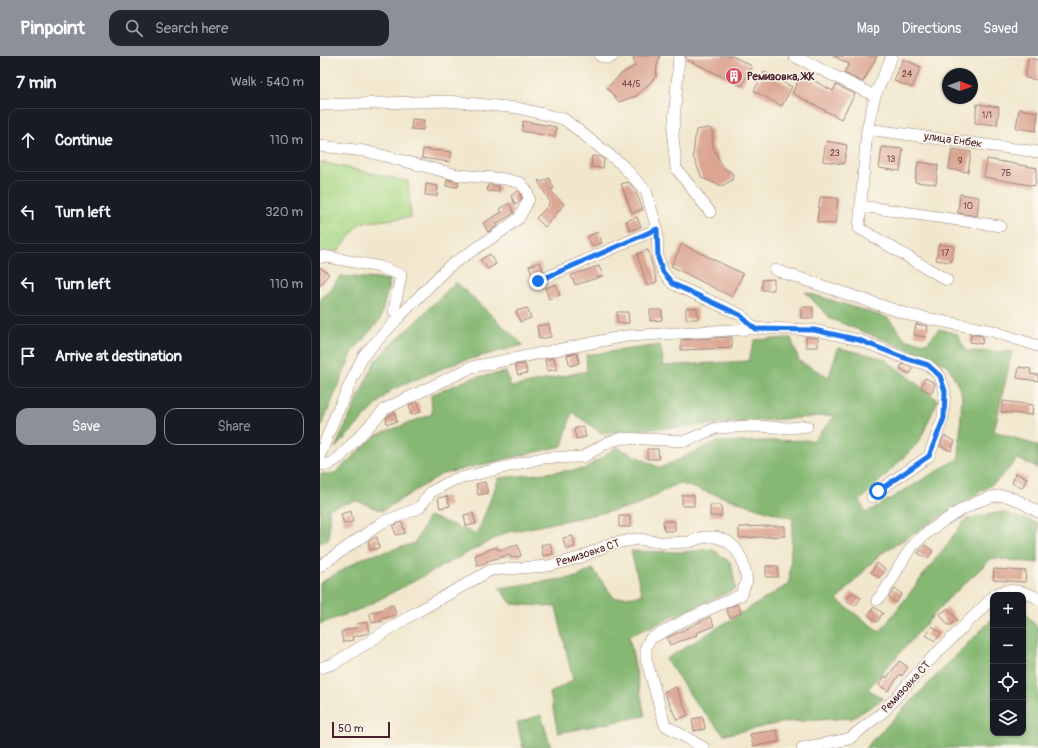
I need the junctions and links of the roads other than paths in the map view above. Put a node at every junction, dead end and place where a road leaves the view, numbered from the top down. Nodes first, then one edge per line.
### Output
1 (600, 56) edge
2 (613, 56) edge
3 (679, 56) edge
4 (794, 56) edge
5 (892, 56) edge
6 (875, 96) junction
7 (320, 105) edge
8 (867, 129) junction
9 (320, 146) edge
10 (1038, 152) edge
11 (861, 206) junction
12 (710, 212) dead end
13 (1000, 226) dead end
14 (657, 229) junction
15 (320, 258) edge
16 (775, 270) dead end
17 (947, 280) dead end
18 (538, 281) dead end
19 (400, 316) junction
20 (755, 329) junction
21 (1038, 346) edge
22 (807, 426) dead end
23 (320, 455) edge
24 (320, 464) edge
25 (872, 497) dead end
26 (1038, 512) edge
27 (320, 566) edge
28 (1009, 592) edge
29 (1026, 592) edge
30 (1026, 592) edge
31 (1038, 598) edge
32 (877, 600) dead end
33 (990, 600) edge
34 (320, 668) edge
35 (704, 748) edge
36 (802, 748) edge

1 - 2 street
3 - 12 street
4 - 6 street
5 - 6 street
6 - 8 street
7 - 14 street
8 - 10 street, улица Енбек
8 - 11 street
9 - 19 street
11 - 13 street
11 - 17 street
14 - 18 street
14 - 20 street
15 - 19 street
16 - 21 street
19 - 23 street
20 - 24 street
20 - 25 street
22 - 27 street
26 - 32 street
28 - 29 street, Ремизовка СТ
30 - 31 street, Ремизовка СТ
33 - 36 street, Ремизовка СТ
34 - 35 street, Ремизовка СТ

